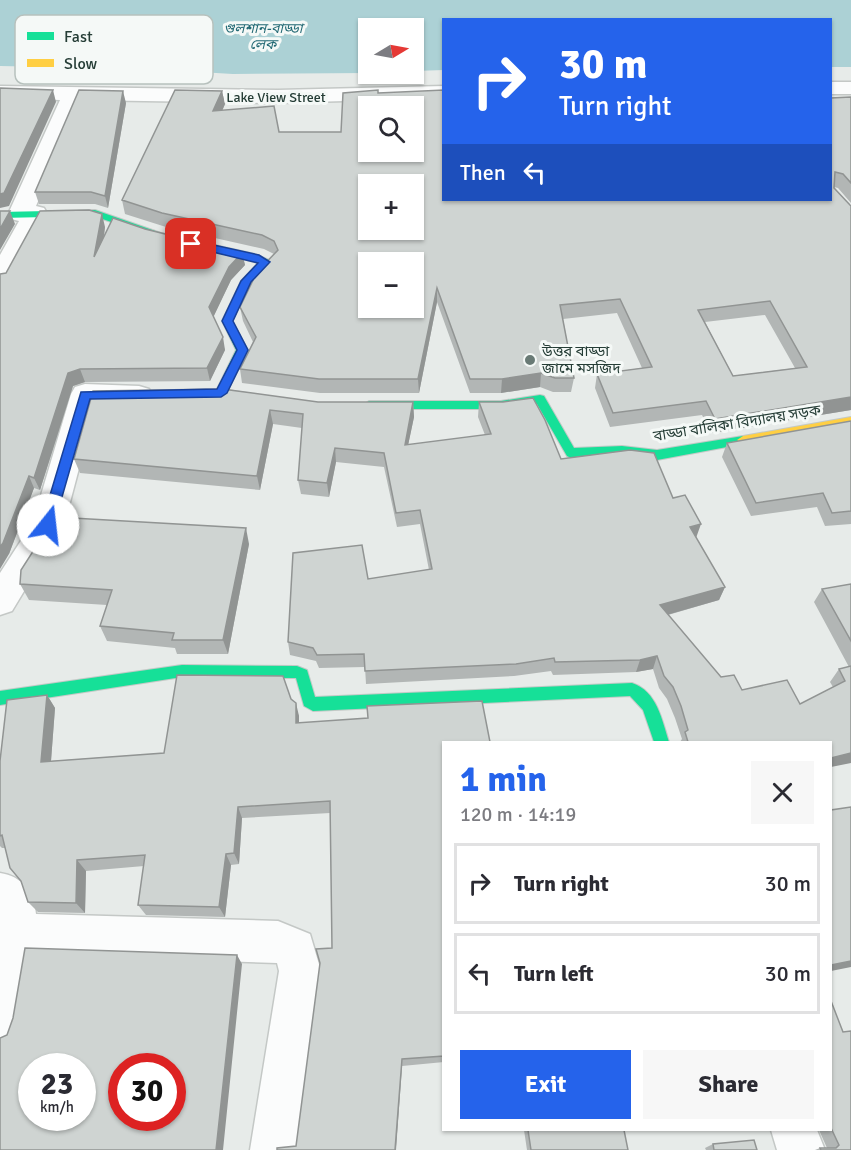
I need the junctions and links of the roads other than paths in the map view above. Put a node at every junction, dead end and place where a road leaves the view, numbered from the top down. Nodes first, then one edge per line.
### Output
1 (832, 88) edge
2 (851, 88) edge
3 (0, 92) edge
4 (74, 92) junction
5 (442, 92) edge
6 (18, 214) edge
7 (0, 278) edge
8 (163, 395) edge
9 (271, 400) edge
10 (355, 405) edge
11 (851, 421) edge
12 (0, 601) edge
13 (0, 698) edge
14 (661, 741) edge
15 (0, 893) edge
16 (17, 934) junction
17 (0, 1025) edge
18 (794, 1131) edge
19 (274, 1150) edge
20 (801, 1150) edge

1 - 2 street
3 - 4 street, Lake View Street
4 - 5 street, Lake View Street
4 - 6 street
6 - 7 street
6 - 9 street
8 - 12 street
10 - 11 street, বাড্ডা বালিকা বিদ্যালয় সড়ক
13 - 14 street
15 - 16 street
16 - 17 street
16 - 19 street
18 - 20 street

